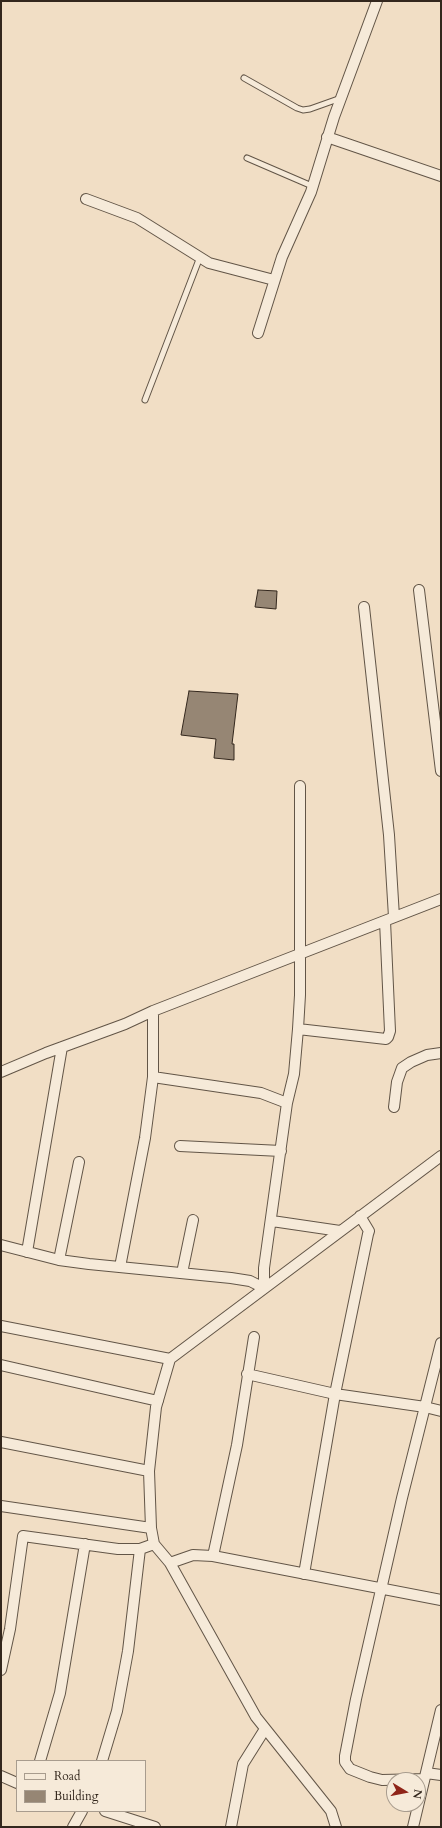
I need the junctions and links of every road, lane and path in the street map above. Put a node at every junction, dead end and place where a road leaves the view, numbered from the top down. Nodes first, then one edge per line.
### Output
1 (377, 1) edge
2 (244, 78) dead end
3 (341, 98) junction
4 (327, 137) junction
5 (247, 158) dead end
6 (441, 176) edge
7 (312, 186) junction
8 (86, 199) dead end
9 (200, 257) junction
10 (274, 280) junction
11 (258, 333) dead end
12 (145, 400) dead end
13 (419, 590) dead end
14 (364, 607) dead end
15 (441, 771) edge
16 (300, 786) dead end
17 (441, 899) edge
18 (390, 919) junction
19 (299, 955) junction
20 (153, 1011) junction
21 (298, 1029) junction
22 (62, 1047) junction
23 (441, 1053) edge
24 (1, 1072) edge
25 (153, 1077) junction
26 (287, 1103) junction
27 (394, 1107) dead end
28 (180, 1146) dead end
29 (281, 1151) junction
30 (441, 1156) edge
31 (79, 1162) dead end
32 (360, 1216) junction
33 (193, 1220) dead end
34 (272, 1221) junction
35 (340, 1231) junction
36 (1, 1245) edge
37 (27, 1252) junction
38 (59, 1260) junction
39 (120, 1267) junction
40 (182, 1273) junction
41 (264, 1288) junction
42 (1, 1326) edge
43 (254, 1337) dead end
44 (441, 1343) edge
45 (170, 1359) junction
46 (1, 1365) edge
47 (247, 1374) junction
48 (335, 1394) junction
49 (158, 1401) junction
50 (425, 1407) junction
51 (441, 1411) edge
52 (1, 1442) edge
53 (149, 1471) junction
54 (1, 1506) edge
55 (151, 1528) junction
56 (85, 1544) junction
57 (154, 1544) junction
58 (140, 1550) junction
59 (213, 1556) junction
60 (170, 1563) junction
61 (304, 1574) junction
62 (382, 1589) junction
63 (441, 1600) edge
64 (1, 1670) edge
65 (441, 1714) edge
66 (265, 1728) junction
67 (40, 1760) edge
68 (102, 1760) edge
69 (426, 1772) edge
70 (441, 1775) edge
71 (1, 1776) edge
72 (426, 1776) edge
73 (386, 1780) edge
74 (16, 1783) edge
75 (81, 1812) edge
76 (108, 1812) edge
77 (417, 1812) edge
78 (73, 1827) edge
79 (154, 1827) edge
80 (231, 1827) edge
81 (336, 1827) edge
82 (413, 1827) edge

1 - 3 street
2 - 3 lane
3 - 4 street
4 - 6 street
4 - 7 street
5 - 7 lane
7 - 10 street
8 - 9 street
9 - 10 street
9 - 12 lane
10 - 11 street
13 - 15 street
14 - 18 street
16 - 19 street
17 - 18 street
18 - 19 street
18 - 21 street
19 - 20 street
19 - 21 street
20 - 22 street
20 - 25 street
21 - 26 street
22 - 24 street
22 - 37 street
23 - 27 street
25 - 26 street
25 - 39 street
26 - 29 street
28 - 29 street
29 - 34 street
30 - 32 street
31 - 38 street
32 - 35 street
32 - 48 street
33 - 40 street
34 - 35 street
34 - 41 street
35 - 41 street
36 - 37 street
37 - 38 street
38 - 39 street
39 - 40 street
40 - 41 street
41 - 45 street
42 - 45 street
43 - 47 street
44 - 50 street
45 - 49 street
46 - 49 street
47 - 48 street
47 - 59 street
48 - 50 street
48 - 61 street
49 - 53 street
50 - 51 street
50 - 62 street
52 - 53 street
53 - 55 street
54 - 55 street
55 - 57 street
56 - 58 street
56 - 64 street
56 - 67 street
57 - 58 street
57 - 60 street
58 - 68 street
59 - 60 street
59 - 61 street
60 - 66 street
61 - 62 street
62 - 63 street
62 - 73 street
65 - 69 street
66 - 80 street
66 - 81 street
70 - 72 street
71 - 74 street
75 - 78 street
76 - 79 street
77 - 82 street

